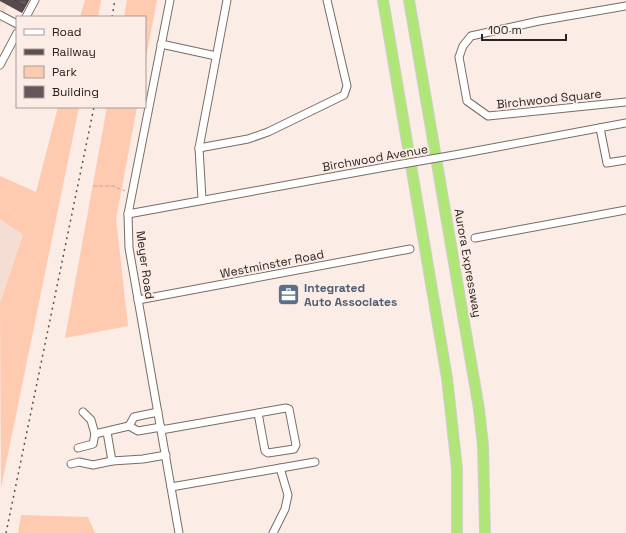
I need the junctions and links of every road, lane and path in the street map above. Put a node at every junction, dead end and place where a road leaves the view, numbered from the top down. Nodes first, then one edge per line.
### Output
1 (35, 0) edge
2 (170, 0) edge
3 (227, 0) edge
4 (327, 0) edge
5 (383, 0) edge
6 (409, 0) edge
7 (626, 6) edge
8 (0, 15) edge
9 (27, 16) edge
10 (16, 23) edge
11 (16, 35) edge
12 (161, 44) junction
13 (216, 56) junction
14 (0, 64) edge
15 (626, 102) edge
16 (626, 123) edge
17 (600, 128) junction
18 (199, 148) junction
19 (626, 160) edge
20 (93, 186) dead end
21 (131, 194) junction
22 (202, 199) junction
23 (626, 210) edge
24 (128, 214) junction
25 (475, 238) dead end
26 (410, 249) dead end
27 (138, 300) junction
28 (83, 412) dead end
29 (158, 412) junction
30 (258, 413) junction
31 (130, 426) junction
32 (161, 428) junction
33 (106, 432) junction
34 (95, 434) junction
35 (78, 448) dead end
36 (166, 455) junction
37 (112, 461) junction
38 (315, 462) dead end
39 (71, 464) dead end
40 (280, 468) junction
41 (171, 487) junction
42 (179, 533) edge
43 (273, 533) edge
44 (457, 533) edge
45 (485, 533) edge

1 - 9 street
2 - 12 street, Meyer Road
3 - 13 street
4 - 18 street
5 - 44 highway
6 - 45 highway, Aurora Expressway
7 - 15 street, Birchwood Square
8 - 10 street
11 - 14 street
12 - 13 street
12 - 21 street, Meyer Road
13 - 18 street
16 - 17 street, Birchwood Avenue
17 - 19 street
17 - 22 street, Birchwood Avenue, bridge
18 - 22 street
20 - 21 path
21 - 24 street, Meyer Road
22 - 24 street, Birchwood Avenue
23 - 25 street
24 - 27 street, Meyer Road
26 - 27 street, Westminster Road
27 - 29 street, Meyer Road
28 - 34 street
29 - 31 street
29 - 32 street, Meyer Road
30 - 30 street
30 - 32 street
31 - 32 street
31 - 33 street
32 - 36 street, Meyer Road
33 - 34 street
33 - 37 street
34 - 35 street
36 - 37 street
36 - 41 street, Meyer Road
37 - 39 street
38 - 40 street
40 - 41 street
40 - 43 street
41 - 42 street, Meyer Road

